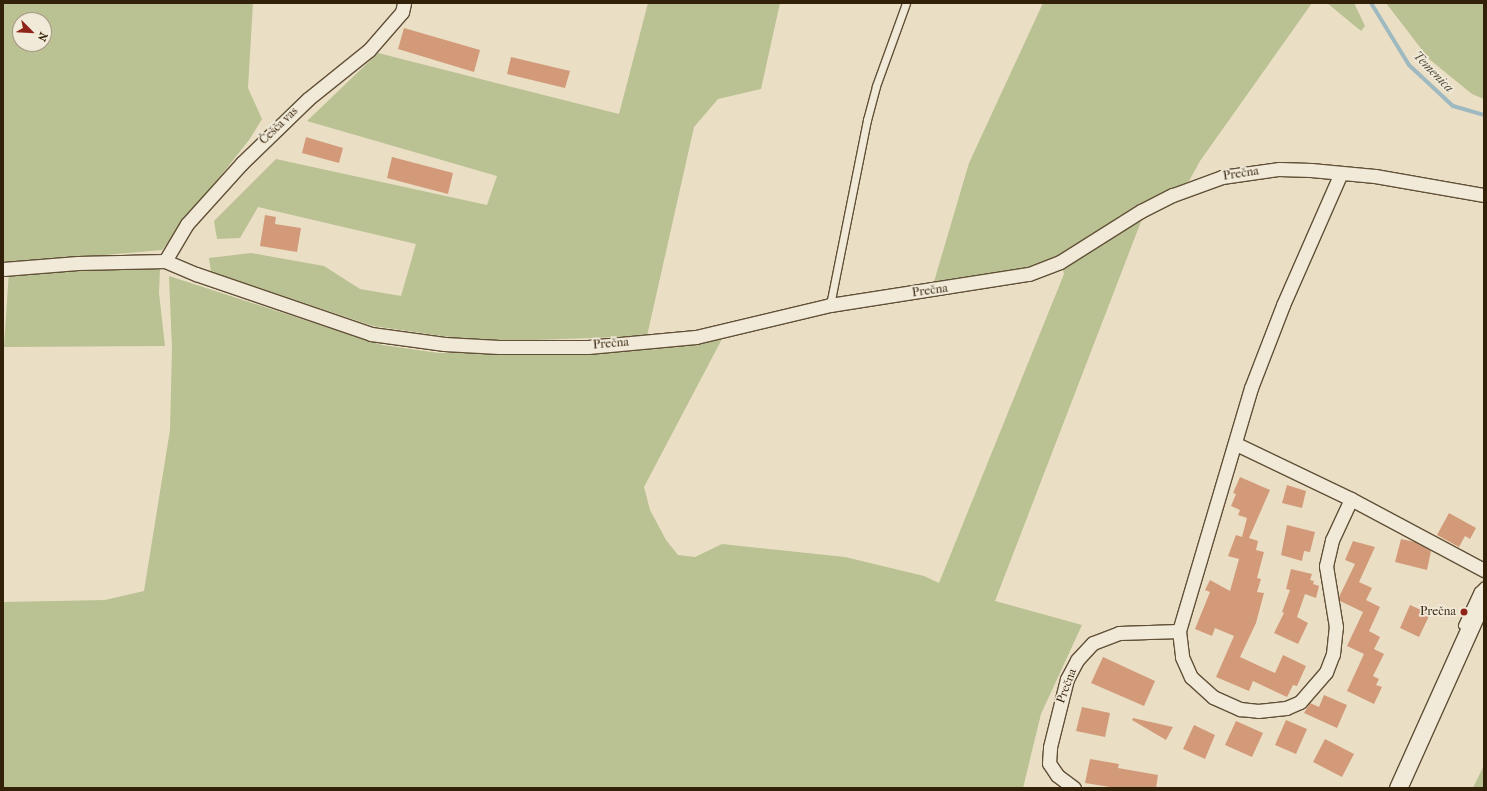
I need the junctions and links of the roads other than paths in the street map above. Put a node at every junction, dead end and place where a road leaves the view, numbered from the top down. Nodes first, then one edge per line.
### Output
1 (404, 3) edge
2 (906, 3) edge
3 (1341, 173) junction
4 (1484, 195) edge
5 (165, 261) junction
6 (3, 269) edge
7 (830, 305) junction
8 (1236, 444) junction
9 (1351, 499) junction
10 (1484, 570) edge
11 (1484, 586) edge
12 (1484, 597) edge
13 (1179, 631) junction
14 (1458, 656) junction
15 (1074, 788) edge
16 (1398, 788) edge

1 - 5 street, Češča vas
2 - 7 lane
3 - 4 street, Prečna
3 - 7 street, Prečna
3 - 8 street
5 - 6 street
5 - 7 street, Prečna
8 - 9 street
8 - 13 street
9 - 10 street
9 - 13 street
11 - 14 lane
12 - 14 street
13 - 15 street, Prečna
14 - 16 street

